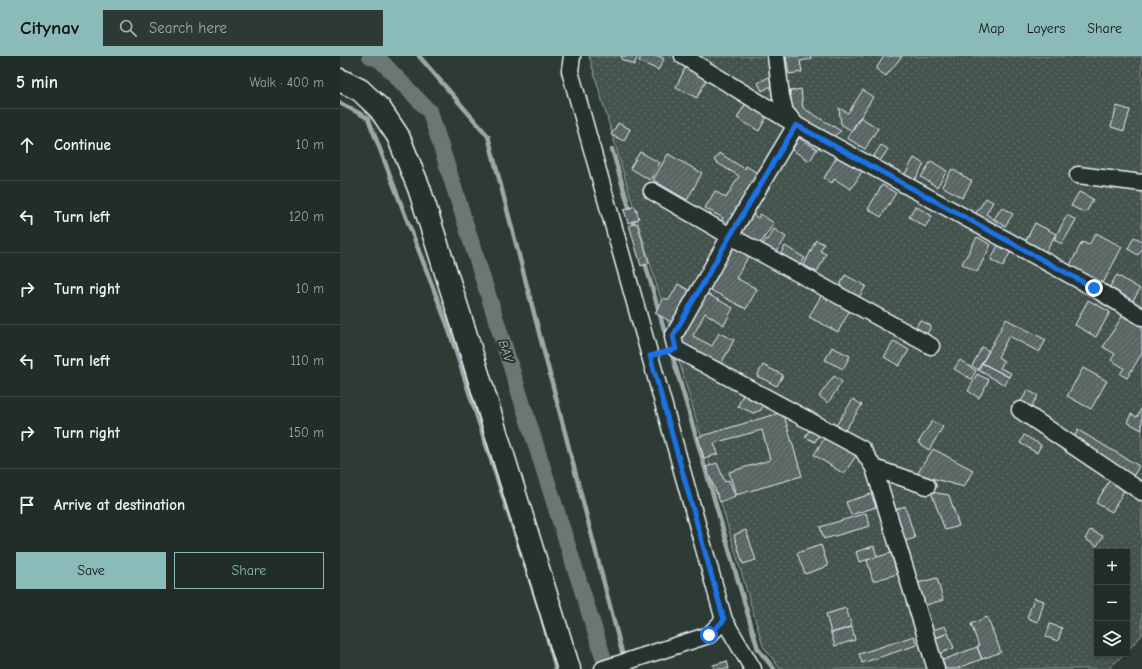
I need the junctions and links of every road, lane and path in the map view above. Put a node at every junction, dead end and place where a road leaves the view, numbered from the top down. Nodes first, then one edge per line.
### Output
1 (572, 56) edge
2 (683, 56) edge
3 (776, 56) edge
4 (340, 80) edge
5 (796, 125) junction
6 (1078, 175) dead end
7 (1142, 184) edge
8 (652, 191) dead end
9 (730, 236) junction
10 (1142, 317) edge
11 (930, 346) dead end
12 (676, 349) junction
13 (650, 356) junction
14 (1020, 410) dead end
15 (874, 468) junction
16 (927, 486) dead end
17 (1142, 492) edge
18 (724, 620) junction
19 (569, 669) edge
20 (603, 669) edge
21 (753, 669) edge
22 (936, 669) edge

1 - 13 street
2 - 5 street
3 - 5 street
4 - 19 street
5 - 9 street
5 - 10 street
6 - 7 street
8 - 9 street
9 - 11 street
9 - 12 street
12 - 13 street
12 - 15 street
13 - 18 street
14 - 17 street
15 - 16 street
15 - 22 street
18 - 20 street
18 - 21 street

